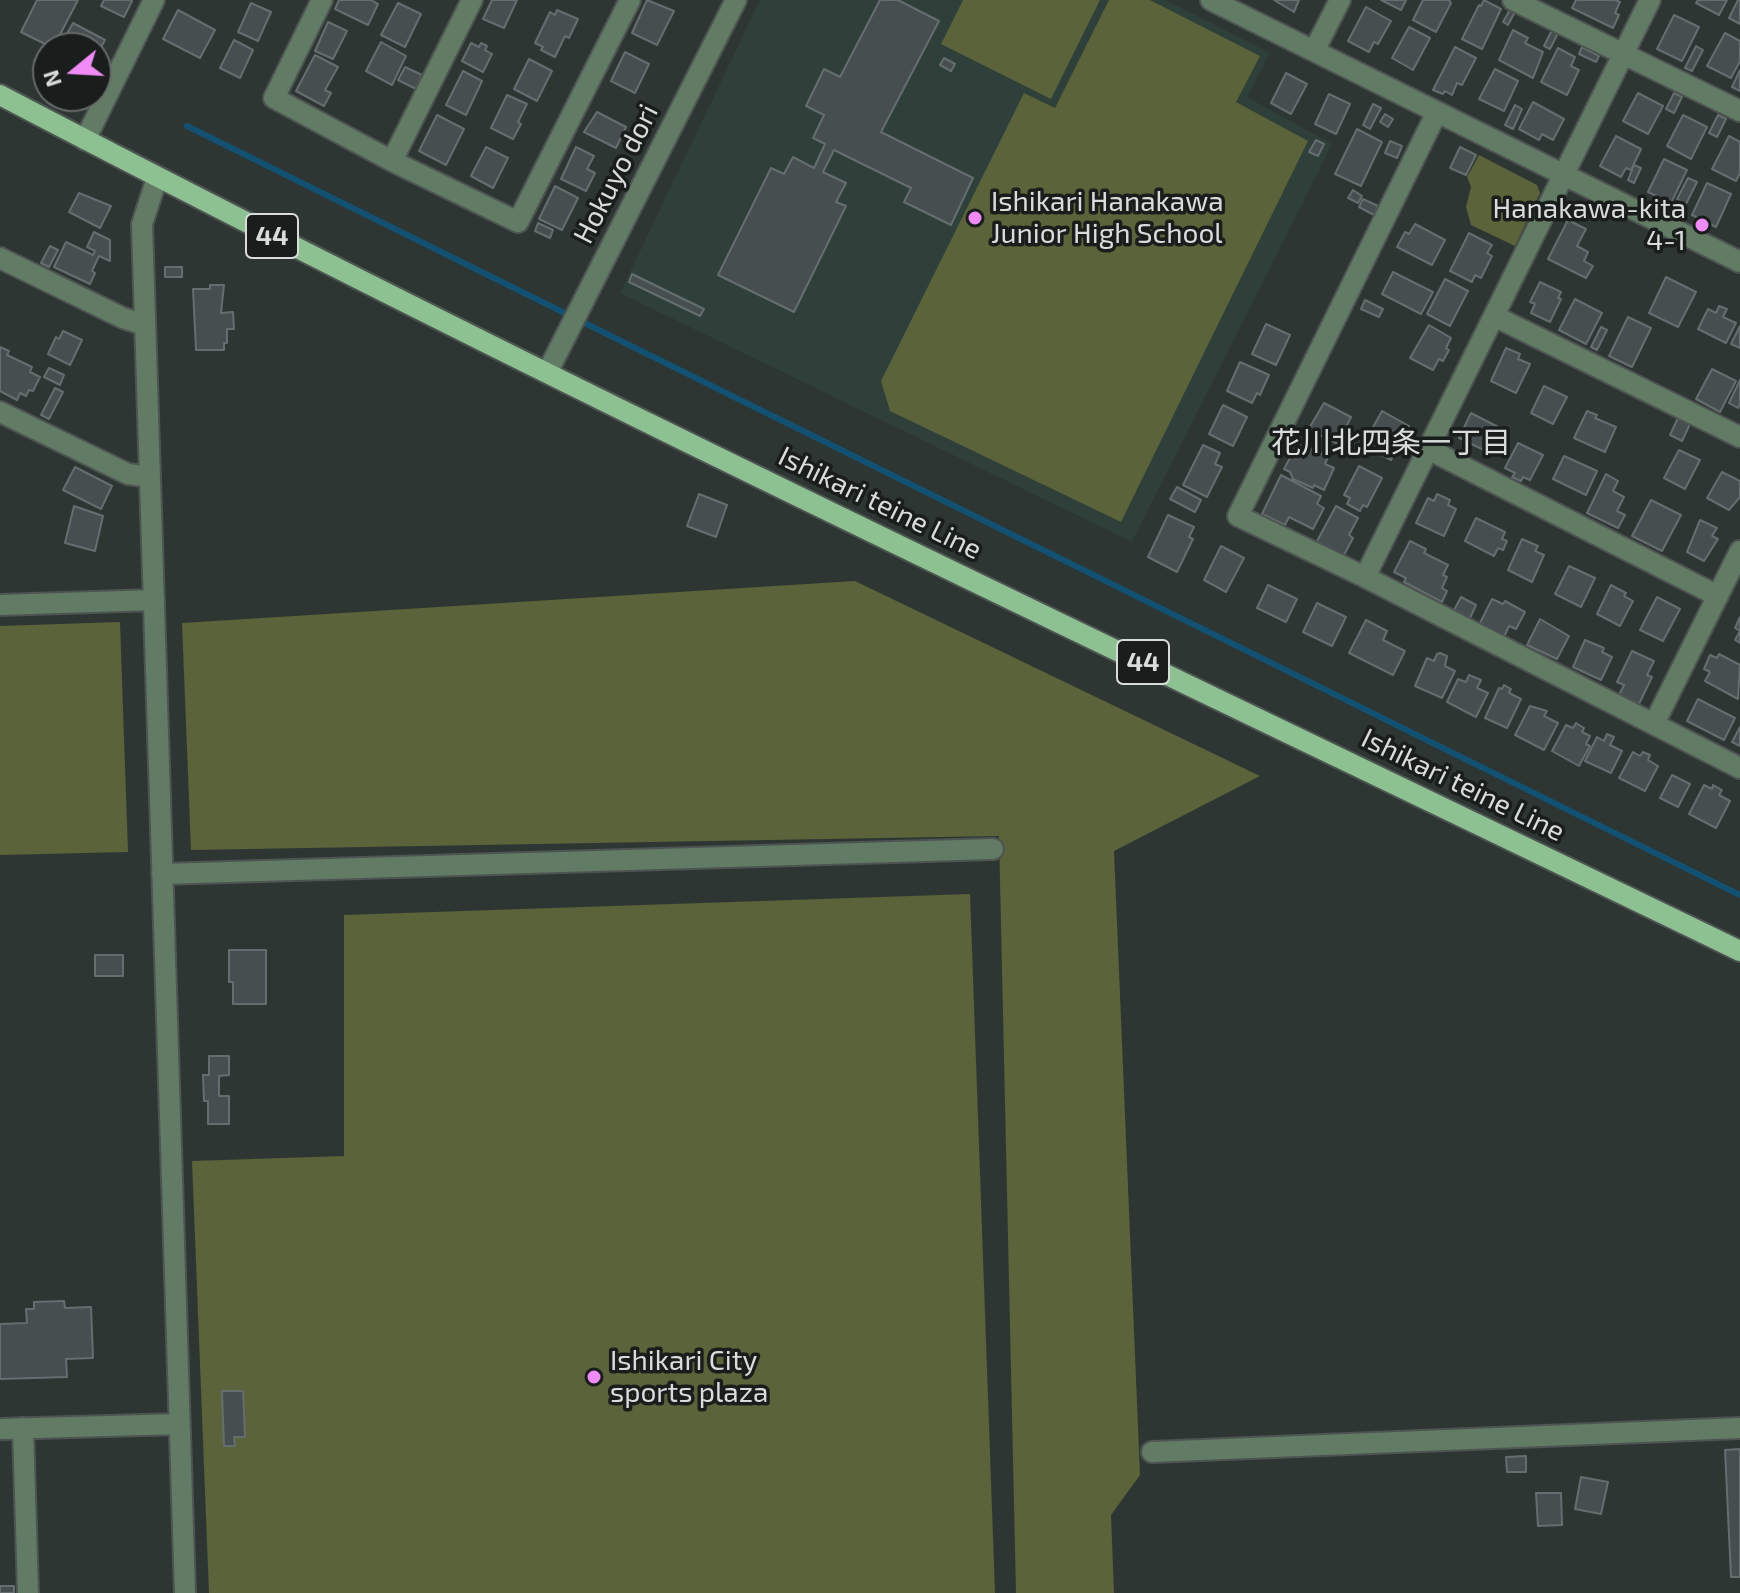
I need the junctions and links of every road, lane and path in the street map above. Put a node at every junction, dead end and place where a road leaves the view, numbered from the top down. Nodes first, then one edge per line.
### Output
1 (154, 0) edge
2 (322, 0) edge
3 (472, 0) edge
4 (630, 0) edge
5 (736, 0) edge
6 (1211, 0) edge
7 (1340, 0) edge
8 (1513, 0) edge
9 (1650, 0) edge
10 (1314, 51) junction
11 (1623, 54) junction
12 (0, 95) edge
13 (1740, 111) edge
14 (1437, 112) junction
15 (85, 140) junction
16 (392, 161) junction
17 (1563, 174) junction
18 (157, 178) junction
19 (0, 258) edge
20 (1740, 262) edge
21 (1494, 316) junction
22 (145, 325) junction
23 (547, 373) junction
24 (3, 419) edge
25 (1740, 437) edge
26 (1428, 449) junction
27 (150, 477) junction
28 (1740, 551) edge
29 (1365, 577) junction
30 (1718, 596) junction
31 (154, 600) junction
32 (0, 605) edge
33 (1654, 724) junction
34 (1740, 768) edge
35 (993, 849) dead end
36 (162, 874) junction
37 (1740, 951) edge
38 (179, 1424) junction
39 (23, 1428) junction
40 (1740, 1428) edge
41 (0, 1429) edge
42 (1152, 1452) dead end
43 (28, 1593) edge
44 (185, 1593) edge

1 - 15 street
2 - 16 street
3 - 16 street
4 - 16 street
5 - 23 street, Hokuyo dori
6 - 10 street
7 - 10 street
8 - 11 street
9 - 11 street
10 - 14 street
11 - 13 street
11 - 17 street
12 - 15 main road, Ishikari teine Line / 44
14 - 17 street
14 - 29 street
15 - 18 main road, Ishikari teine Line / 44
17 - 20 street
17 - 21 street
18 - 22 street
18 - 23 main road, Ishikari teine Line / 44
19 - 22 street
21 - 25 street
21 - 26 street
22 - 27 street
23 - 37 main road, Ishikari teine Line / 44
24 - 27 street
26 - 29 street
26 - 30 street
27 - 31 street
28 - 30 street
29 - 33 street
30 - 33 street
31 - 32 street
31 - 36 street
33 - 34 street
35 - 36 street
36 - 38 street
38 - 39 street
38 - 44 street
39 - 41 street
39 - 43 street
40 - 42 street

